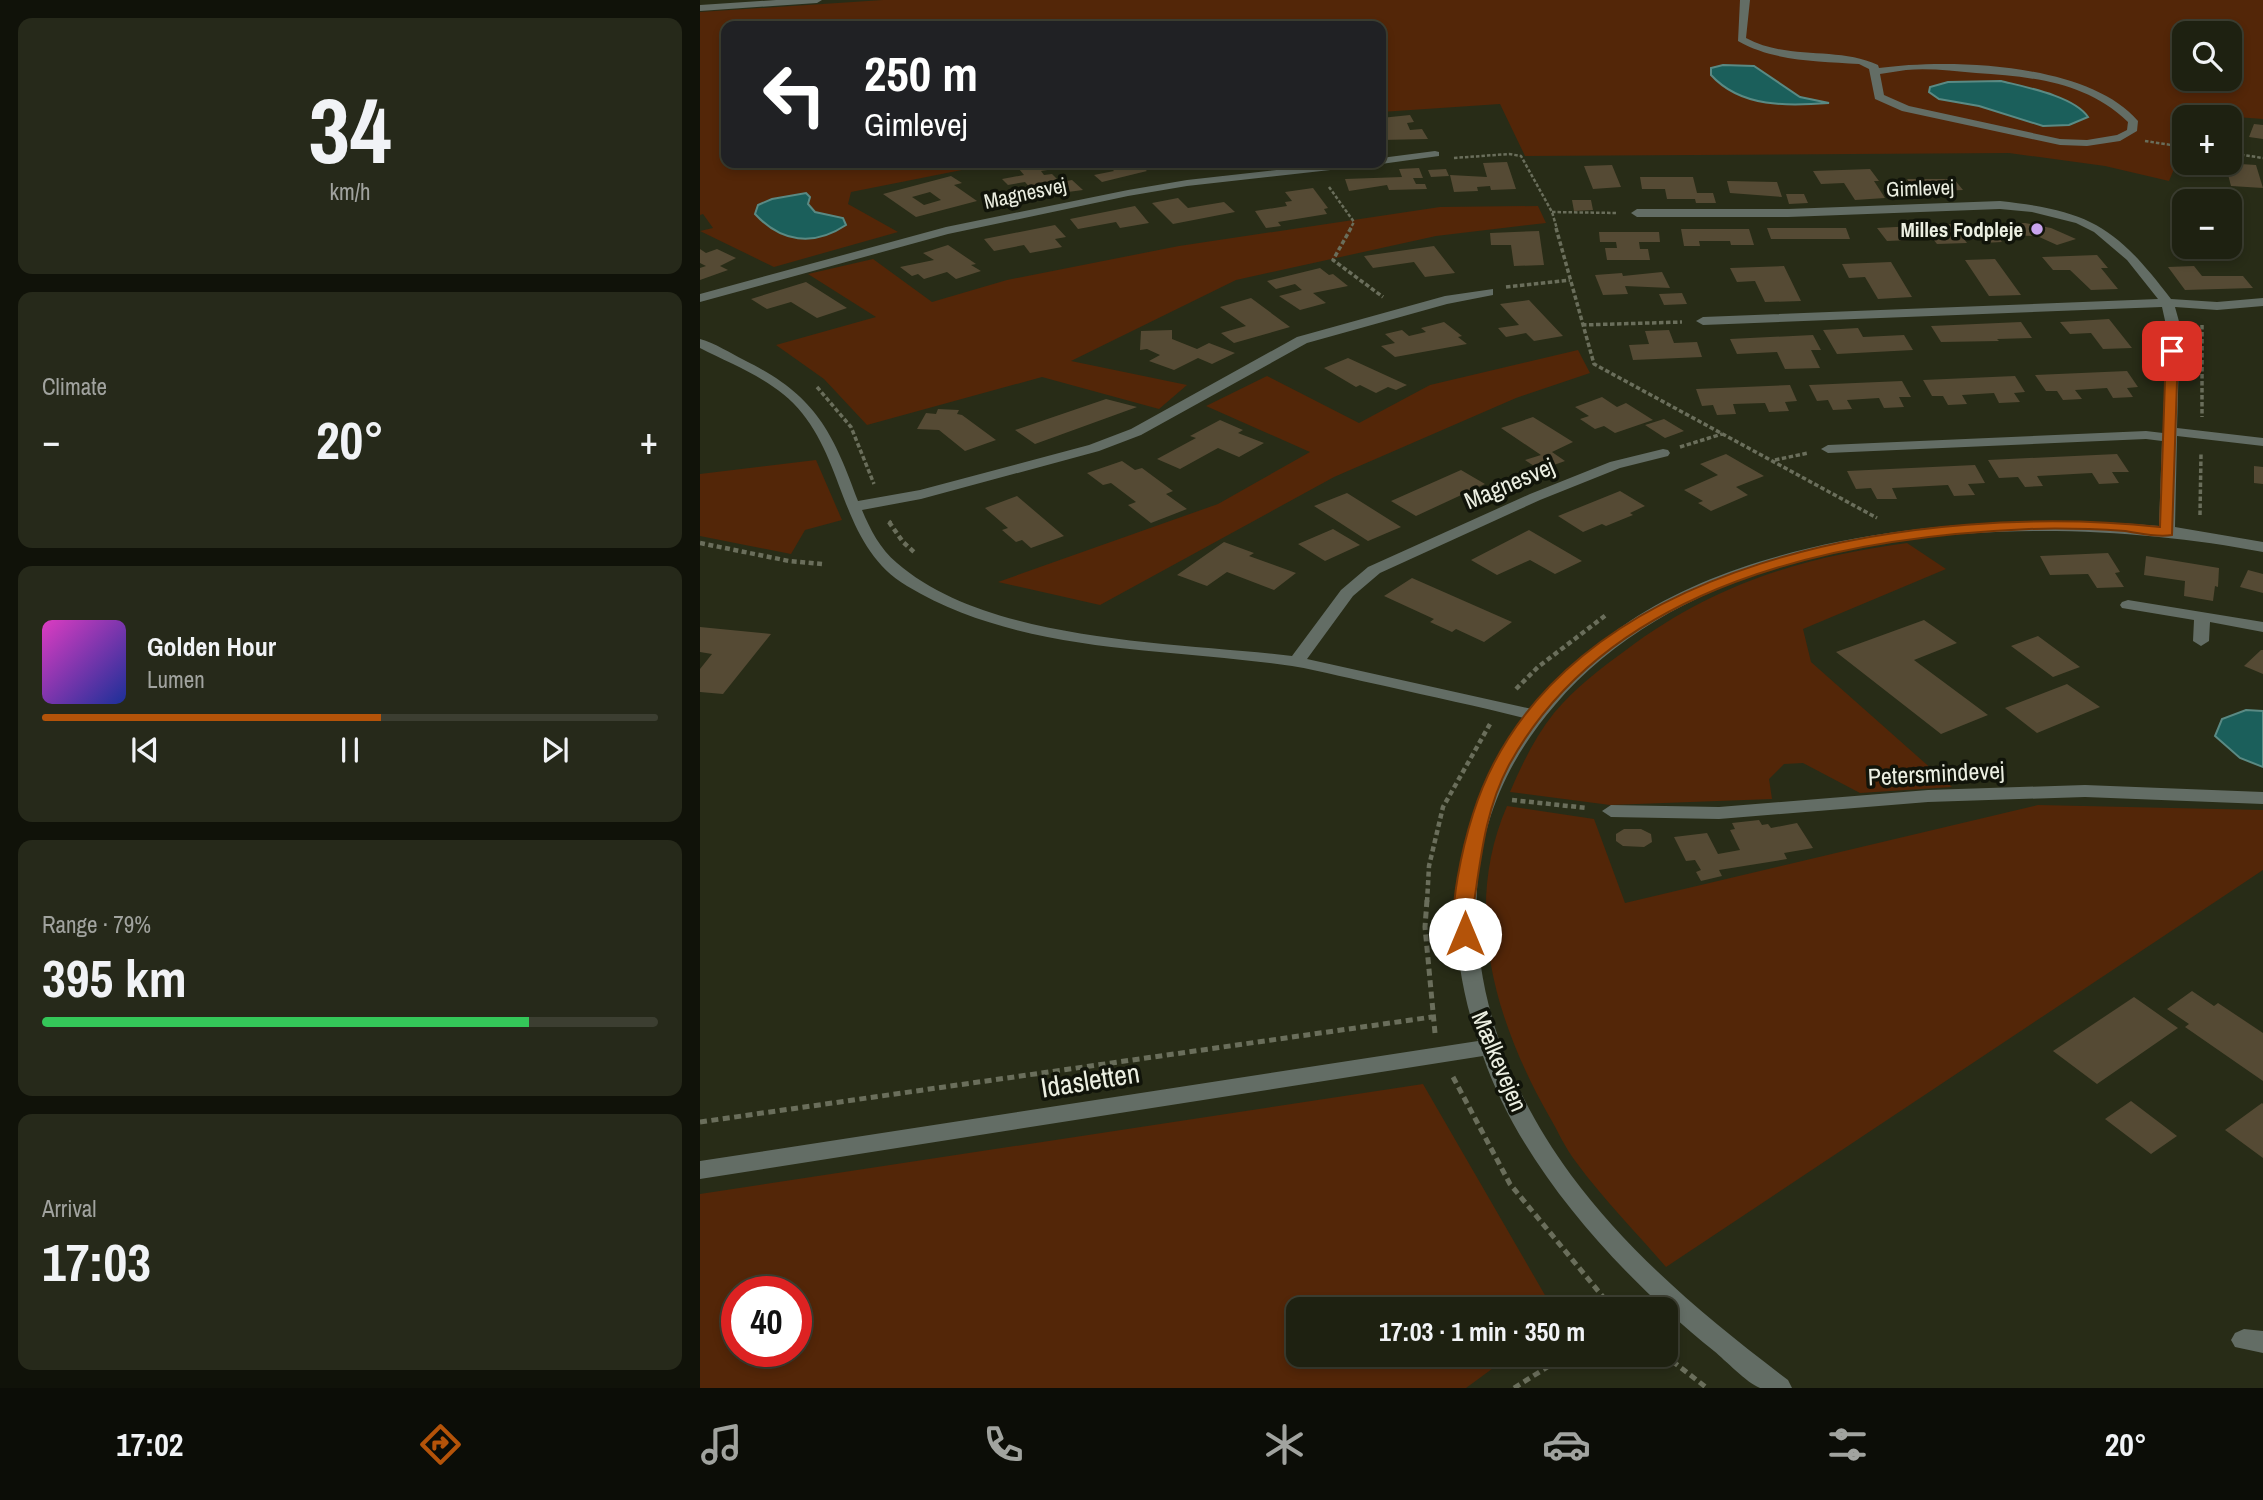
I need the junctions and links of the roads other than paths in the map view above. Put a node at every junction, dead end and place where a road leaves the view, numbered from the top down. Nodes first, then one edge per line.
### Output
1 (817, 0) edge
2 (1745, 0) edge
3 (700, 8) edge
4 (1875, 72) junction
5 (1435, 154) road end
6 (1386, 160) edge
7 (1324, 168) edge
8 (1637, 213) road end
9 (1488, 292) road end
10 (700, 298) edge
11 (2263, 302) edge
12 (2167, 303) junction
13 (1703, 321) road end
14 (700, 343) edge
15 (2170, 434) junction
16 (2263, 442) edge
17 (1828, 449) road end
18 (1663, 453) road end
19 (853, 507) junction
20 (2167, 524) junction
21 (2263, 547) edge
22 (2128, 606) dead end
23 (2202, 616) junction
24 (2263, 628) edge
25 (2201, 641) dead end
26 (1296, 662) junction
27 (1533, 715) junction
28 (2263, 798) edge
29 (1611, 811) road end
30 (1489, 1047) junction
31 (700, 1170) edge
32 (1779, 1388) edge

1 - 3 street
2 - 4 street
4 - 4 street
5 - 6 street
7 - 10 street, Magnesvej
8 - 12 street, Gimlevej
9 - 19 street
11 - 12 street
12 - 13 street
12 - 15 street, Gimlevej
14 - 19 street
15 - 16 street
15 - 17 street
15 - 20 street, Gimlevej
18 - 26 street, Magnesvej
19 - 26 street
20 - 21 street, Mælkevejen
20 - 27 street, Mælkevejen
22 - 23 street
23 - 24 street
23 - 25 street
26 - 27 street
27 - 30 street, Mælkevejen
28 - 29 street, Petersmindevej
30 - 31 street, Idasletten
30 - 32 street, Mælkevejen

